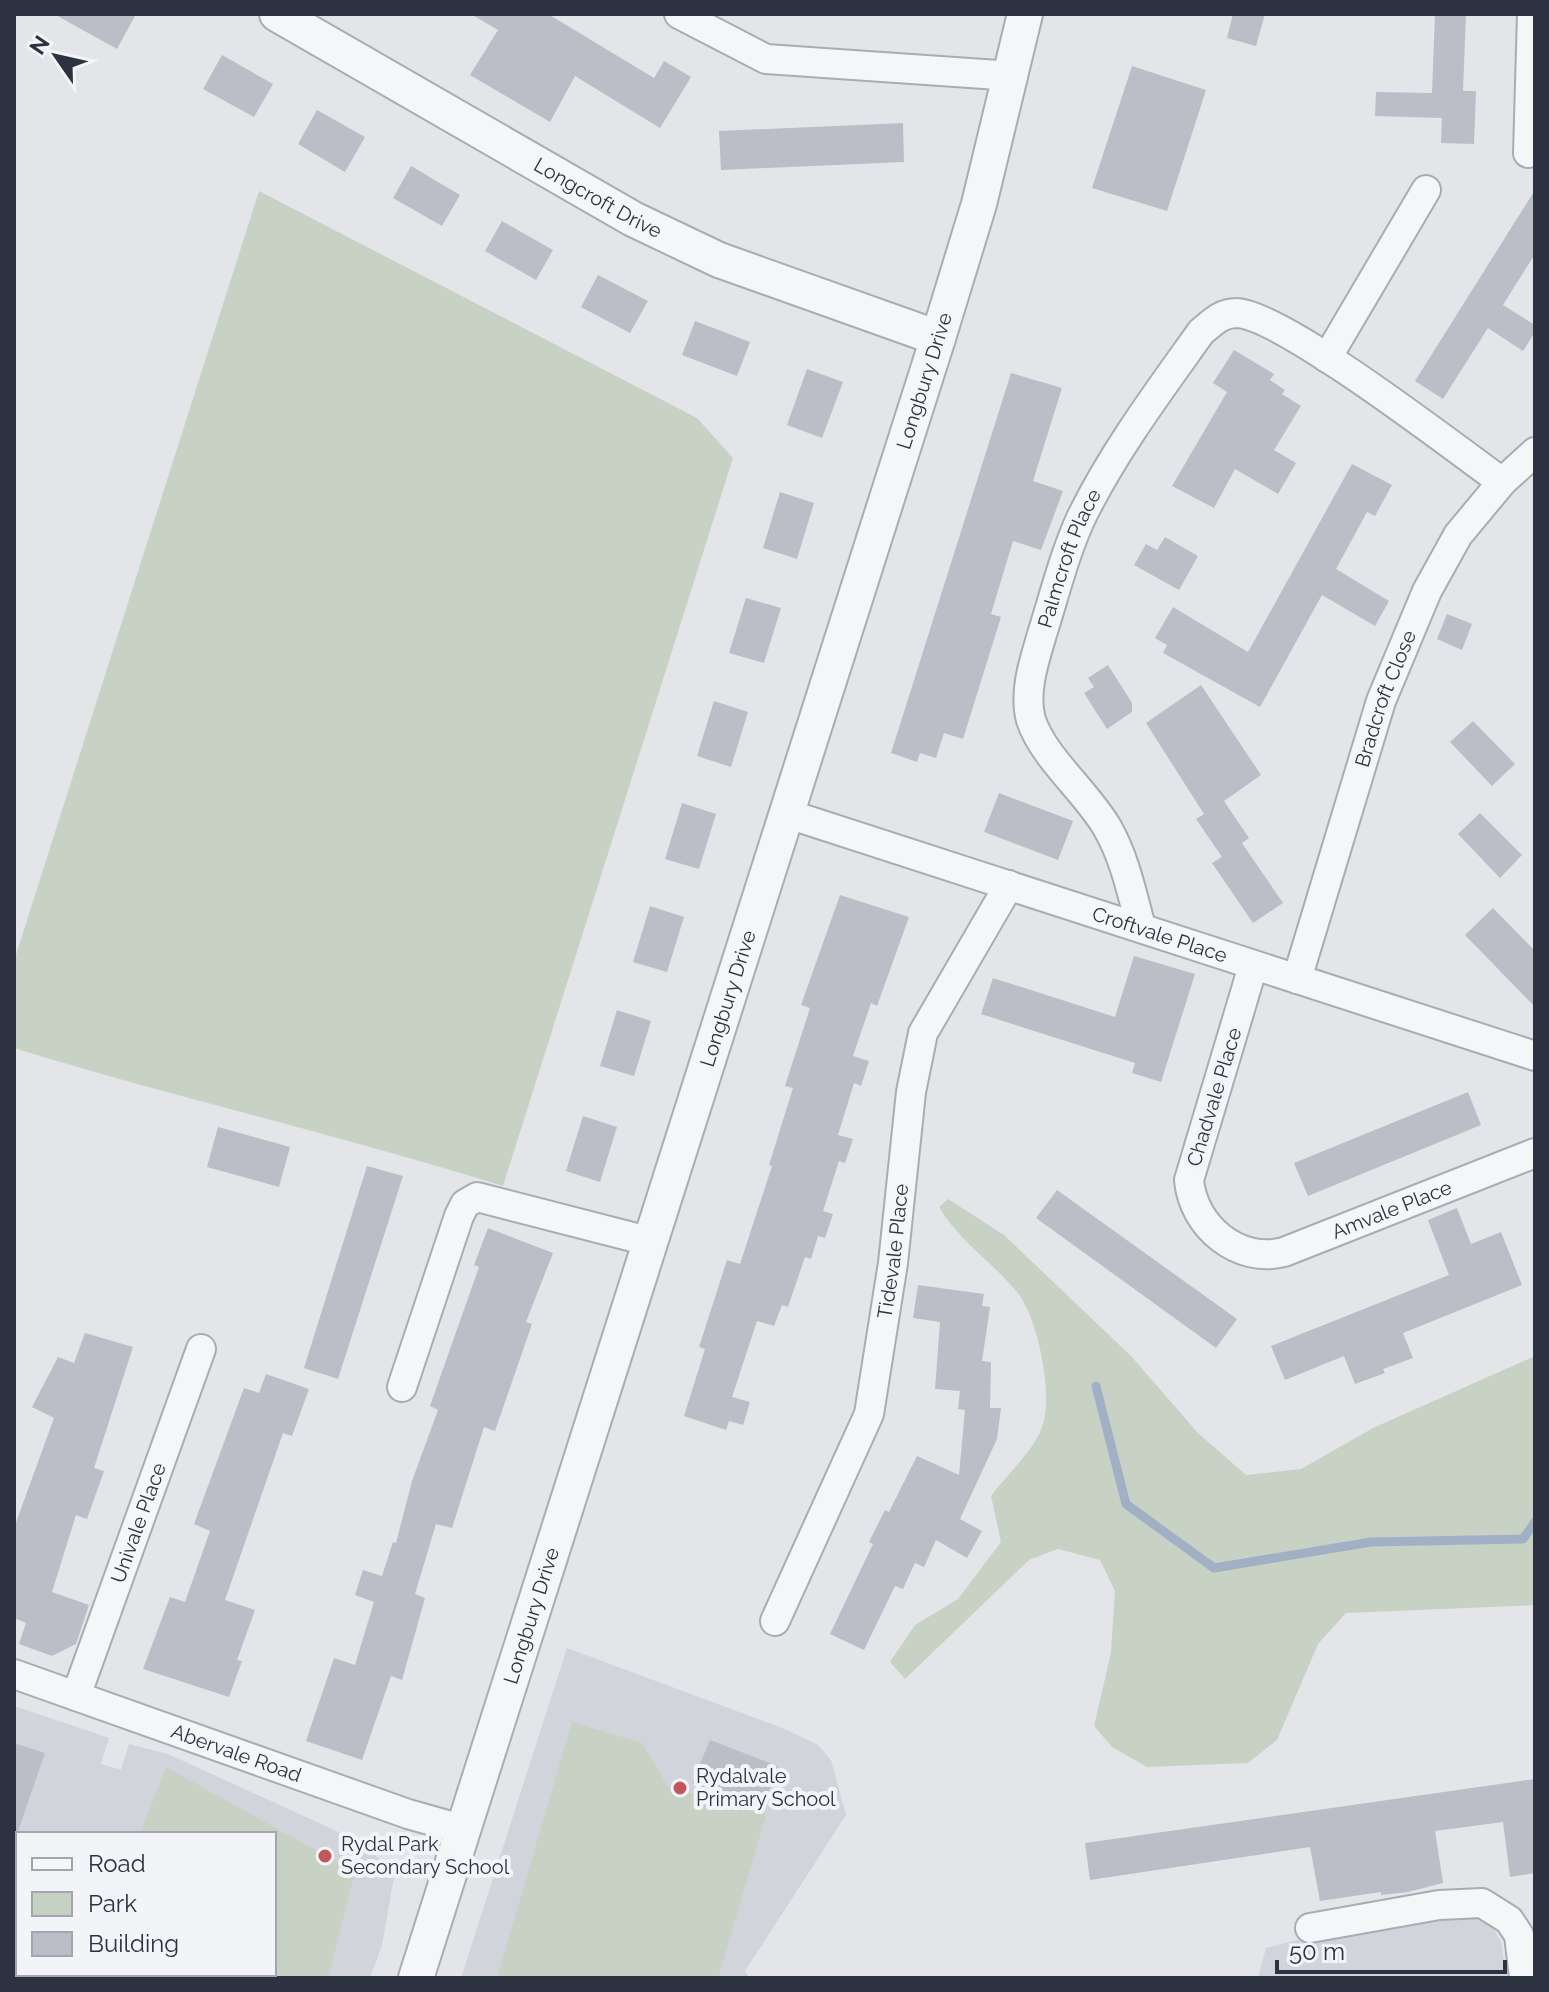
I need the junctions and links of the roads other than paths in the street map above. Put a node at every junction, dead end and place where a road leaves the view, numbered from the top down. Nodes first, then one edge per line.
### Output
1 (277, 14) edge
2 (679, 14) edge
3 (1025, 14) edge
4 (1532, 14) edge
5 (1013, 76) junction
6 (1528, 153) dead end
7 (1426, 190) dead end
8 (938, 338) junction
9 (1327, 358) junction
10 (1535, 452) edge
11 (1502, 482) junction
12 (785, 813) junction
13 (1009, 885) junction
14 (1141, 927) junction
15 (1253, 966) junction
16 (1297, 979) junction
17 (1535, 1056) edge
18 (1535, 1153) edge
19 (648, 1241) junction
20 (1246, 1253) joint
21 (201, 1349) dead end
22 (402, 1387) dead end
23 (775, 1621) dead end
24 (14, 1674) edge
25 (76, 1696) junction
26 (461, 1829) junction
27 (1310, 1928) dead end
28 (416, 1978) edge
29 (1524, 1978) edge

1 - 8 street, Longcroft Drive
2 - 5 street
3 - 5 street, Longbury Drive
4 - 6 street
5 - 8 street, Longbury Drive
7 - 9 street
8 - 12 street, Longbury Drive
9 - 11 street, Palmcroft Place
9 - 14 street, Palmcroft Place
10 - 11 street, Bradcroft Close
11 - 16 street, Bradcroft Close
12 - 13 street, Croftvale Place
12 - 19 street, Longbury Drive
13 - 14 street, Croftvale Place
13 - 23 street, Tidevale Place
14 - 15 street, Croftvale Place
15 - 16 street, Croftvale Place
15 - 20 street, Chadvale Place
16 - 17 street, Croftvale Place
18 - 20 street, Amvale Place
19 - 22 street
19 - 26 street, Longbury Drive
21 - 25 street, Univale Place
24 - 25 street, Abervale Road
25 - 26 street, Abervale Road
26 - 28 street, Longbury Drive
27 - 29 street

